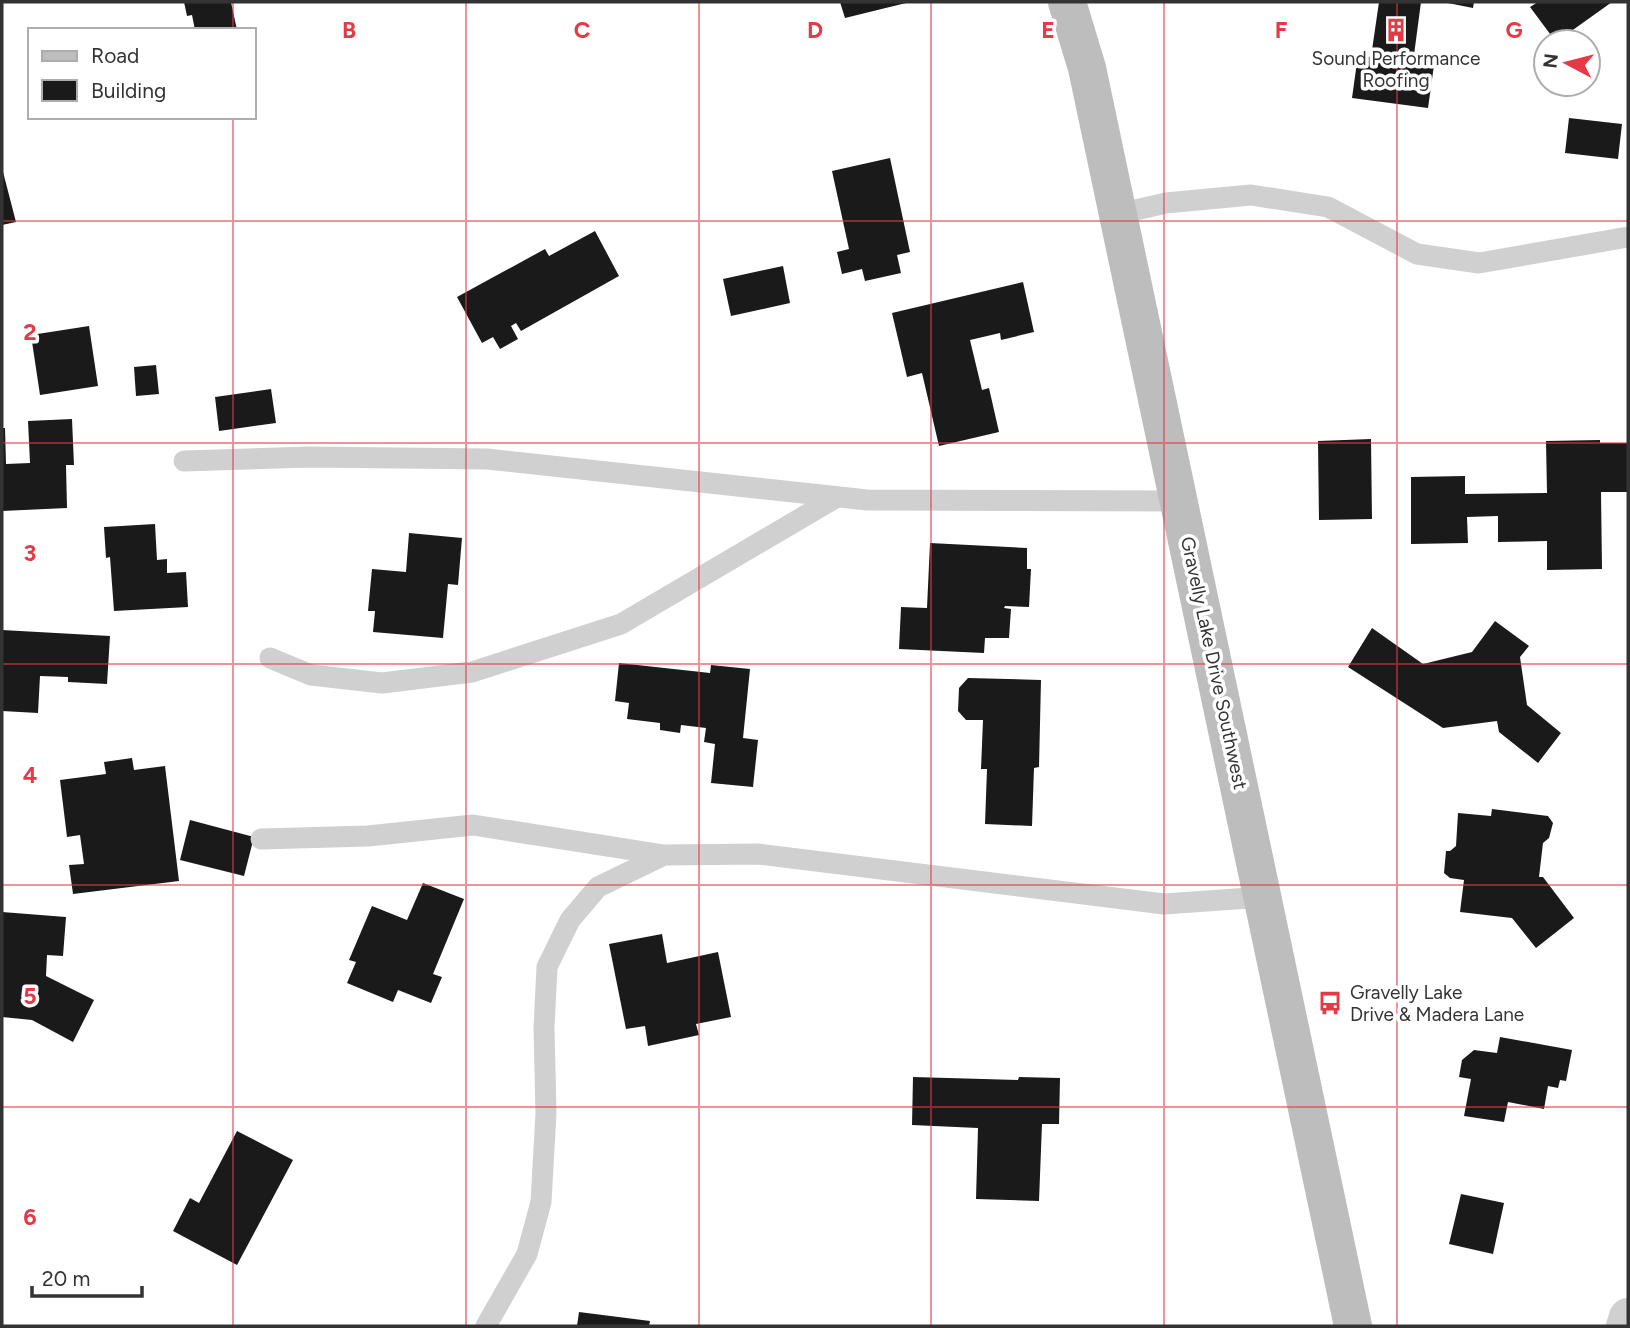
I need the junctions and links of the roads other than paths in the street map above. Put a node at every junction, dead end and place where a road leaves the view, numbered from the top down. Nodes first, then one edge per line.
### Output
1 (1067, 2) edge
2 (1118, 214) junction
3 (1628, 237) edge
4 (184, 461) dead end
5 (838, 497) junction
6 (1180, 501) junction
7 (270, 658) dead end
8 (261, 839) dead end
9 (664, 855) junction
10 (1264, 897) junction
11 (1628, 1317) edge
12 (485, 1326) edge
13 (1353, 1326) edge
14 (1625, 1326) edge

1 - 2 main road, Gravelly Lake Drive Southwest
2 - 3 lane
2 - 6 main road, Gravelly Lake Drive Southwest
4 - 5 lane
5 - 6 lane
5 - 7 lane
6 - 10 main road, Gravelly Lake Drive Southwest
8 - 9 lane
9 - 10 lane
9 - 12 lane
10 - 13 main road, Gravelly Lake Drive Southwest
11 - 14 street

